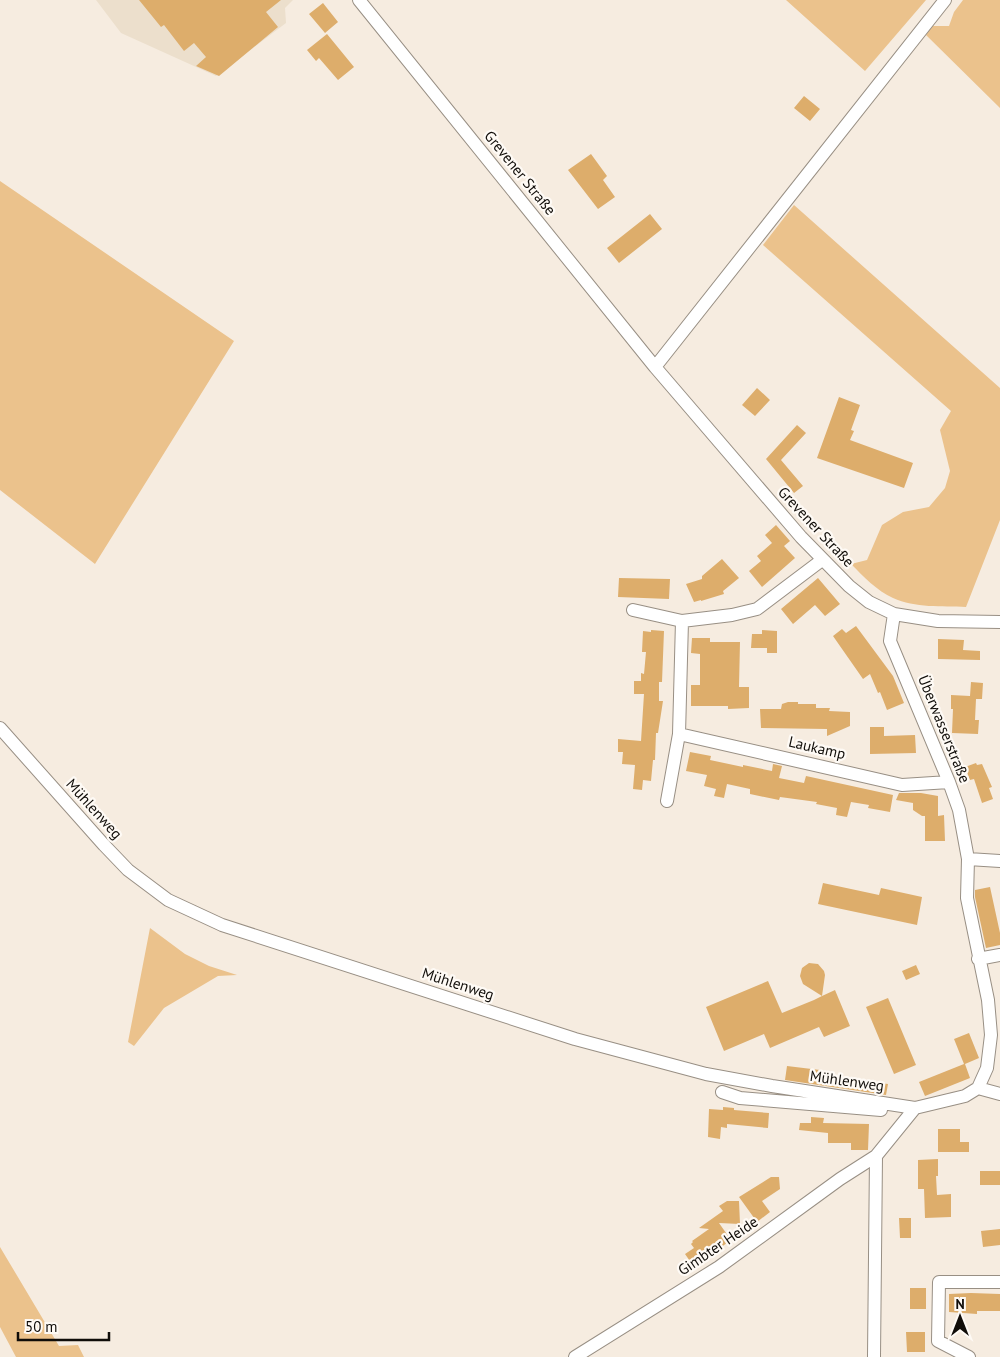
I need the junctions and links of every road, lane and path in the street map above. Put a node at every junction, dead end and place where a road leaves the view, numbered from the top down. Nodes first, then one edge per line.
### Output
1 (359, 0) edge
2 (945, 0) edge
3 (655, 367) junction
4 (822, 560) junction
5 (633, 610) dead end
6 (894, 614) junction
7 (682, 620) junction
8 (1000, 622) edge
9 (0, 728) edge
10 (679, 734) junction
11 (949, 782) junction
12 (667, 801) dead end
13 (968, 859) junction
14 (1000, 860) edge
15 (1000, 954) edge
16 (978, 959) junction
17 (978, 1088) junction
18 (722, 1092) dead end
19 (1000, 1094) edge
20 (896, 1104) junction
21 (915, 1108) junction
22 (876, 1156) junction
23 (1000, 1282) edge
24 (575, 1357) edge
25 (874, 1357) edge
26 (969, 1357) edge

1 - 3 street, Grevener Straße
2 - 3 street
3 - 4 street, Grevener Straße
4 - 6 street, Grevener Straße
4 - 7 street
5 - 7 street
6 - 8 street, Grevener Straße
6 - 11 street, Überwasserstraße
7 - 10 street
9 - 20 street, Mühlenweg
10 - 11 street, Laukamp
10 - 12 street
11 - 13 street, Überwasserstraße
13 - 14 street
13 - 16 street, Überwasserstraße
15 - 16 street
16 - 17 street, Überwasserstraße
17 - 19 street
17 - 21 street, Mühlenweg
18 - 20 street
20 - 21 street, Mühlenweg
21 - 22 street, Gimbter Heide
22 - 24 street, Gimbter Heide
22 - 25 street
23 - 26 street

